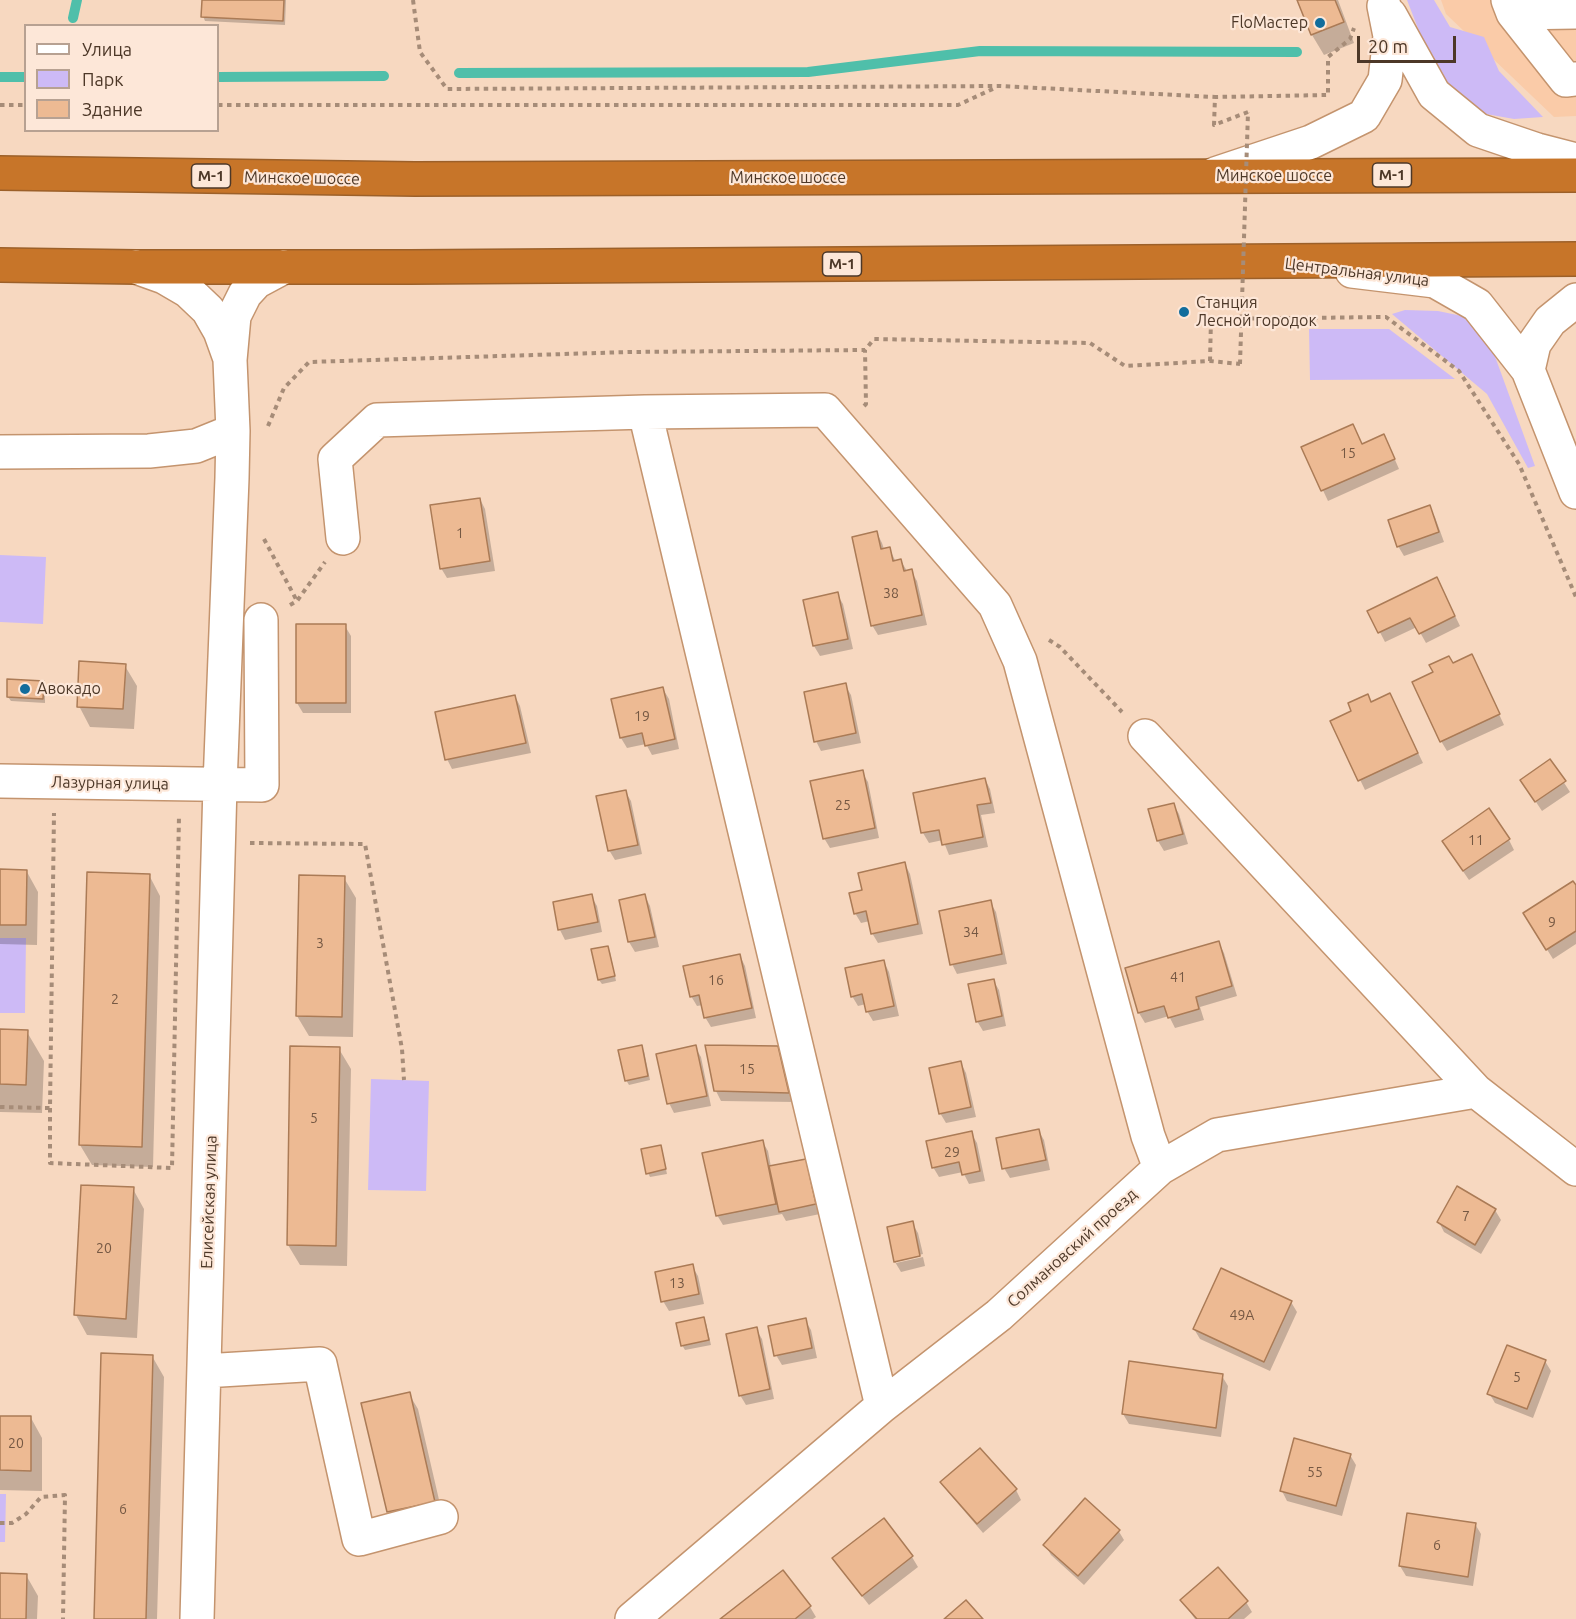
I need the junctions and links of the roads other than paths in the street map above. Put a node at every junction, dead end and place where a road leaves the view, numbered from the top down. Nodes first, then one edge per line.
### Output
1 (1383, 3) edge
2 (1510, 7) edge
3 (1576, 12) edge
4 (1576, 80) edge
5 (1576, 160) edge
6 (0, 173) edge
7 (1576, 175) edge
8 (1208, 176) junction
9 (1576, 259) edge
10 (1268, 261) junction
11 (0, 265) edge
12 (136, 267) junction
13 (284, 267) junction
14 (1576, 300) edge
15 (230, 360) junction
16 (1528, 370) junction
17 (645, 412) junction
18 (249, 432) junction
19 (0, 452) edge
20 (1576, 492) edge
21 (343, 538) road end
22 (261, 620) road end
23 (1145, 736) road end
24 (0, 782) edge
25 (220, 784) junction
26 (1476, 1091) junction
27 (1160, 1167) junction
28 (1576, 1169) edge
29 (204, 1371) junction
30 (882, 1406) junction
31 (441, 1517) dead end
32 (197, 1619) edge
33 (632, 1619) edge

1 - 5 street
1 - 8 street
2 - 3 street
2 - 4 street
6 - 8 highway, Минское шоссе / М-1
7 - 8 highway, Минское шоссе / М-1
9 - 10 highway, М-1
10 - 13 highway, М-1
10 - 16 street, Центральная улица
11 - 12 highway, М-1
12 - 13 highway, М-1
12 - 15 street
13 - 15 street
14 - 16 street
15 - 18 street, Елисейская улица
16 - 20 street, Центральная улица
17 - 21 street
17 - 27 street
17 - 30 street
18 - 19 street
18 - 25 street, Елисейская улица
22 - 25 street, Лазурная улица
23 - 26 street
24 - 25 street, Лазурная улица
25 - 29 street, Елисейская улица
26 - 27 street, Солмановский проезд
26 - 28 street
27 - 30 street, Солмановский проезд
29 - 31 street
29 - 32 street, Елисейская улица
30 - 33 street, Солмановский проезд

